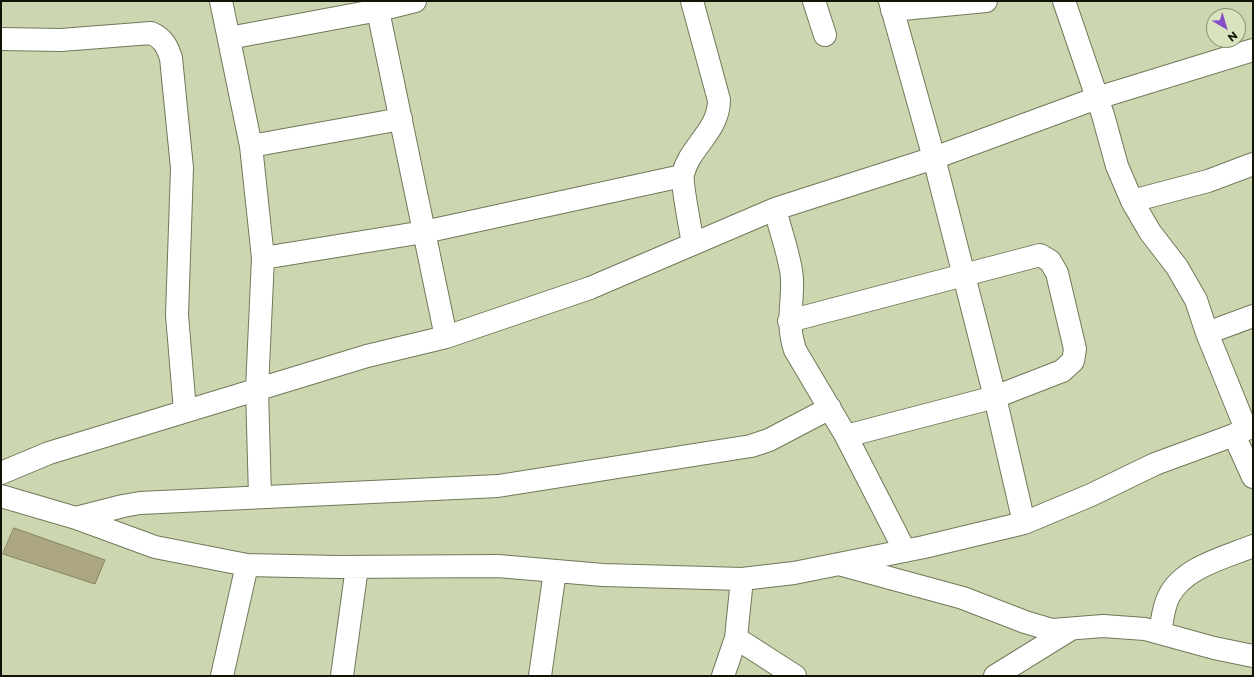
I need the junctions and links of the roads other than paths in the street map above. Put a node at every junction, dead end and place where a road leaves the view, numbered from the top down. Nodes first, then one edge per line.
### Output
1 (221, 1) edge
2 (415, 1) edge
3 (692, 1) edge
4 (814, 1) edge
5 (986, 1) edge
6 (1064, 1) edge
7 (377, 5) edge
8 (891, 6) edge
9 (825, 35) dead end
10 (229, 38) junction
11 (1, 39) edge
12 (1253, 50) edge
13 (1097, 98) junction
14 (401, 119) junction
15 (251, 146) junction
16 (934, 158) junction
17 (1253, 164) edge
18 (682, 176) junction
19 (1132, 201) junction
20 (775, 209) junction
21 (424, 232) junction
22 (693, 244) junction
23 (263, 258) junction
24 (964, 276) junction
25 (1253, 316) edge
26 (789, 321) junction
27 (1207, 333) junction
28 (446, 337) junction
29 (257, 389) junction
30 (995, 397) junction
31 (830, 408) junction
32 (186, 411) junction
33 (1244, 430) edge
34 (846, 436) junction
35 (1, 473) edge
36 (1253, 477) edge
37 (1, 496) edge
38 (260, 498) junction
39 (76, 518) junction
40 (1024, 523) junction
41 (1253, 546) edge
42 (905, 551) junction
43 (838, 564) junction
44 (247, 565) junction
45 (357, 567) junction
46 (555, 571) junction
47 (742, 579) junction
48 (1071, 629) junction
49 (1160, 633) junction
50 (736, 638) junction
51 (1253, 656) edge
52 (222, 676) edge
53 (342, 676) edge
54 (540, 676) edge
55 (723, 676) edge
56 (795, 676) edge
57 (995, 676) edge

1 - 10 street
2 - 7 street
3 - 18 street
4 - 9 street
5 - 8 street
6 - 13 street
7 - 10 street
7 - 14 street
8 - 16 street
10 - 15 street
11 - 32 street
12 - 13 street
13 - 16 street
13 - 19 street
14 - 15 street
14 - 21 street
15 - 23 street
16 - 20 street
16 - 24 street
17 - 19 street
18 - 21 street
18 - 22 street
19 - 27 street
20 - 22 street
20 - 26 street
21 - 23 street
21 - 28 street
22 - 28 street
23 - 29 street
24 - 26 street
24 - 30 street
24 - 30 street
25 - 27 street
26 - 31 street
27 - 33 street
28 - 29 street
29 - 32 street
29 - 38 street
30 - 34 street
30 - 40 street
31 - 34 street
31 - 38 street
32 - 35 street
33 - 36 street
33 - 40 street
34 - 42 street
37 - 39 street
38 - 39 street
39 - 44 street
40 - 42 street
41 - 49 street
42 - 43 street
43 - 47 street
43 - 48 street
44 - 45 street
44 - 52 street
45 - 46 street
45 - 53 street
46 - 47 street
46 - 54 street
47 - 50 street
48 - 49 street
48 - 57 street
49 - 51 street
50 - 55 street
50 - 56 street

